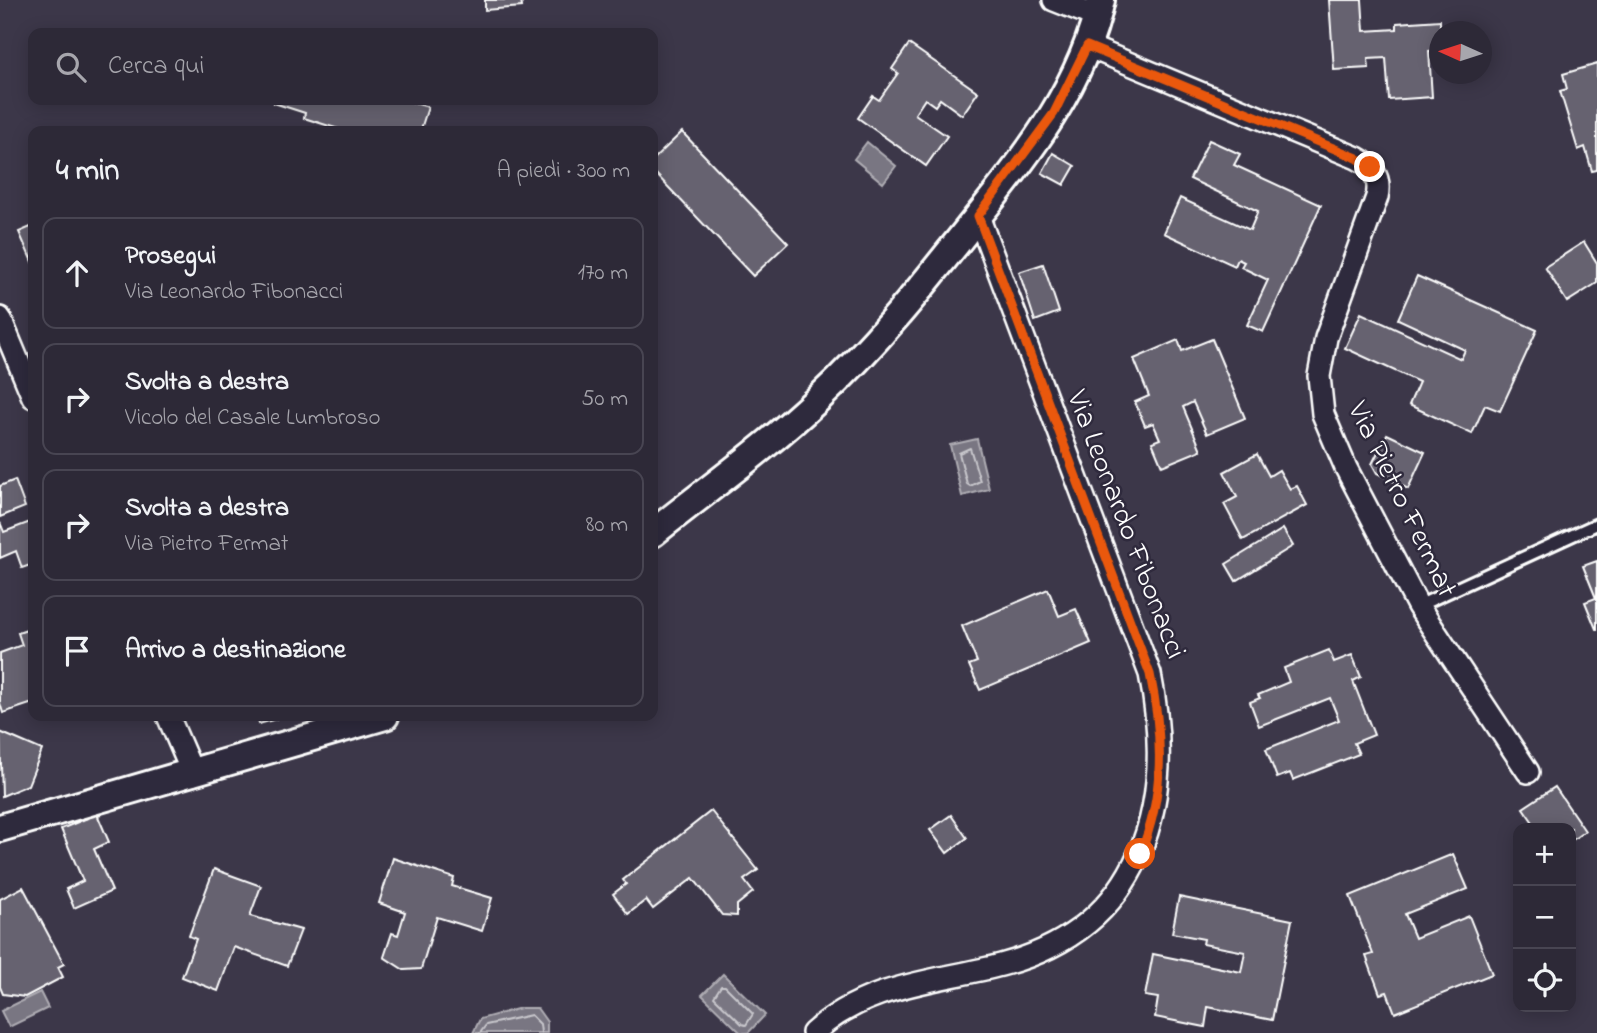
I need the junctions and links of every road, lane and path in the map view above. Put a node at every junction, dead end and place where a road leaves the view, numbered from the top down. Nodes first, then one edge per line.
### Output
1 (1054, 0) edge
2 (1099, 8) edge
3 (1087, 46) junction
4 (978, 216) junction
5 (0, 318) edge
6 (28, 385) edge
7 (1597, 524) edge
8 (658, 529) edge
9 (1418, 606) junction
10 (170, 721) edge
11 (368, 721) edge
12 (1528, 772) dead end
13 (193, 774) junction
14 (0, 828) edge
15 (813, 1033) edge

1 - 2 street
2 - 3 street
3 - 4 street
3 - 9 street, Via Pietro Fermat
4 - 8 street
4 - 15 street, Via Leonardo Fibonacci
5 - 6 street
7 - 9 lane
9 - 12 street, Via Pietro Fermat
10 - 13 street
11 - 13 street
13 - 14 street

